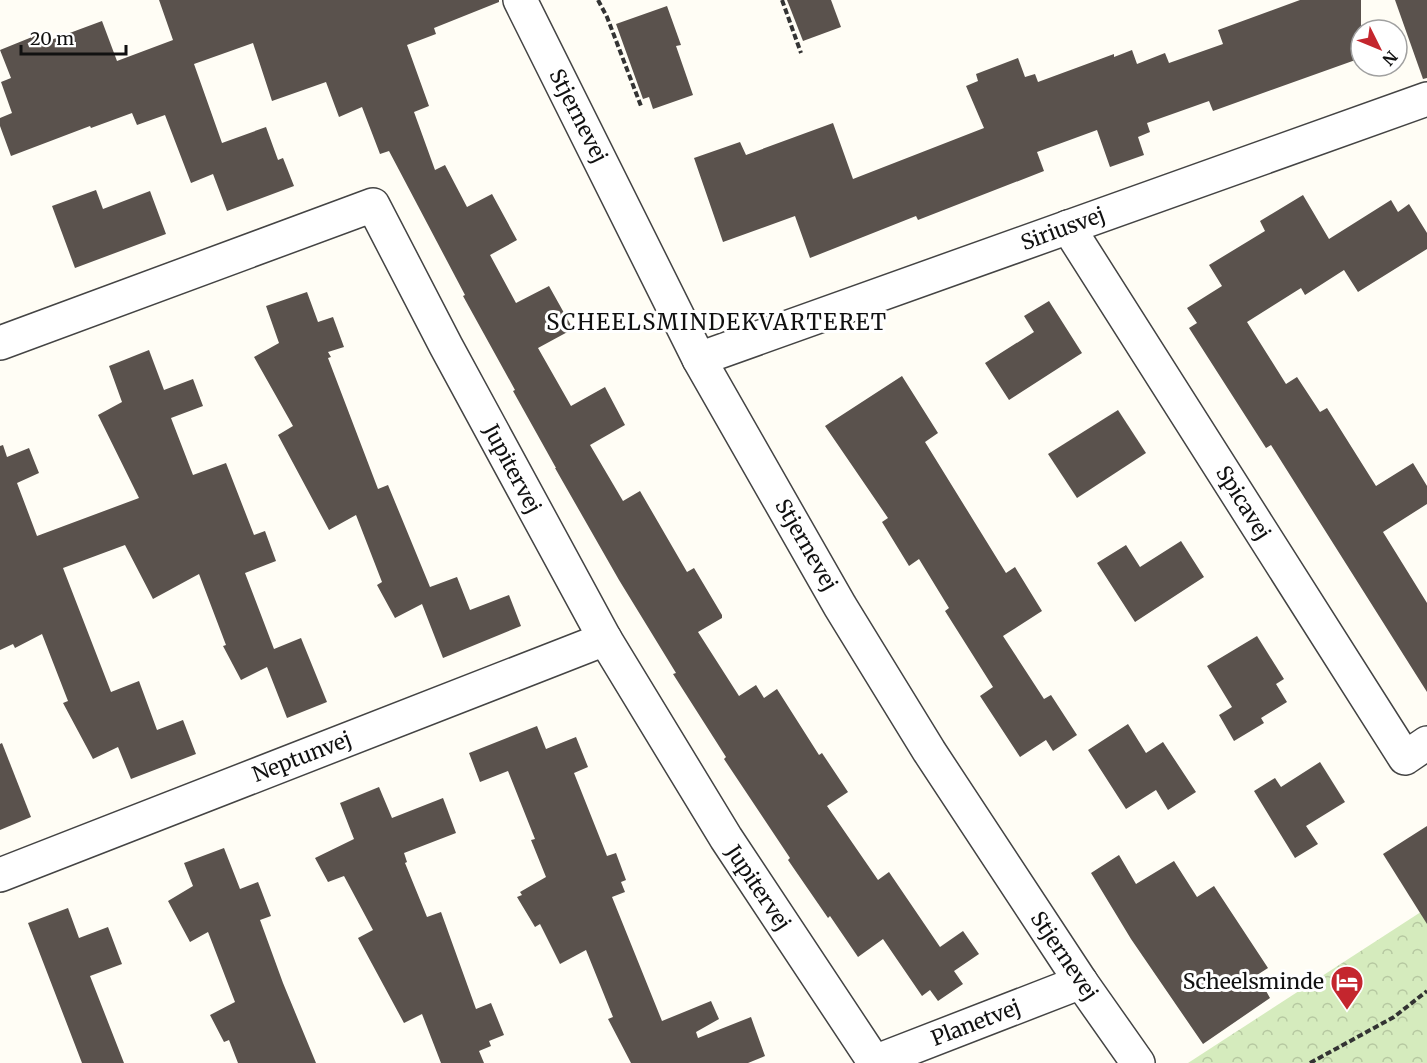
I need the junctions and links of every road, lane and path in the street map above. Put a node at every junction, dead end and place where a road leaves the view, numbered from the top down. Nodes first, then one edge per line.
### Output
1 (520, 0) edge
2 (598, 0) edge
3 (782, 0) edge
4 (801, 53) dead end
5 (1427, 99) edge
6 (641, 105) dead end
7 (1068, 227) junction
8 (0, 343) edge
9 (699, 358) junction
10 (605, 639) junction
11 (1427, 743) edge
12 (0, 875) edge
13 (1081, 982) junction
14 (1427, 991) edge
15 (874, 1063) edge
16 (1138, 1063) edge
17 (1310, 1063) edge

1 - 9 street, Stjernevej
2 - 6 path
3 - 4 path
5 - 7 street, Siriusvej
7 - 9 street, Siriusvej
7 - 11 street, Spicavej
8 - 10 street, Jupitervej
9 - 13 street, Stjernevej
10 - 12 street, Neptunvej
10 - 15 street, Jupitervej
13 - 15 street, Planetvej
13 - 16 street, Stjernevej
14 - 17 path

